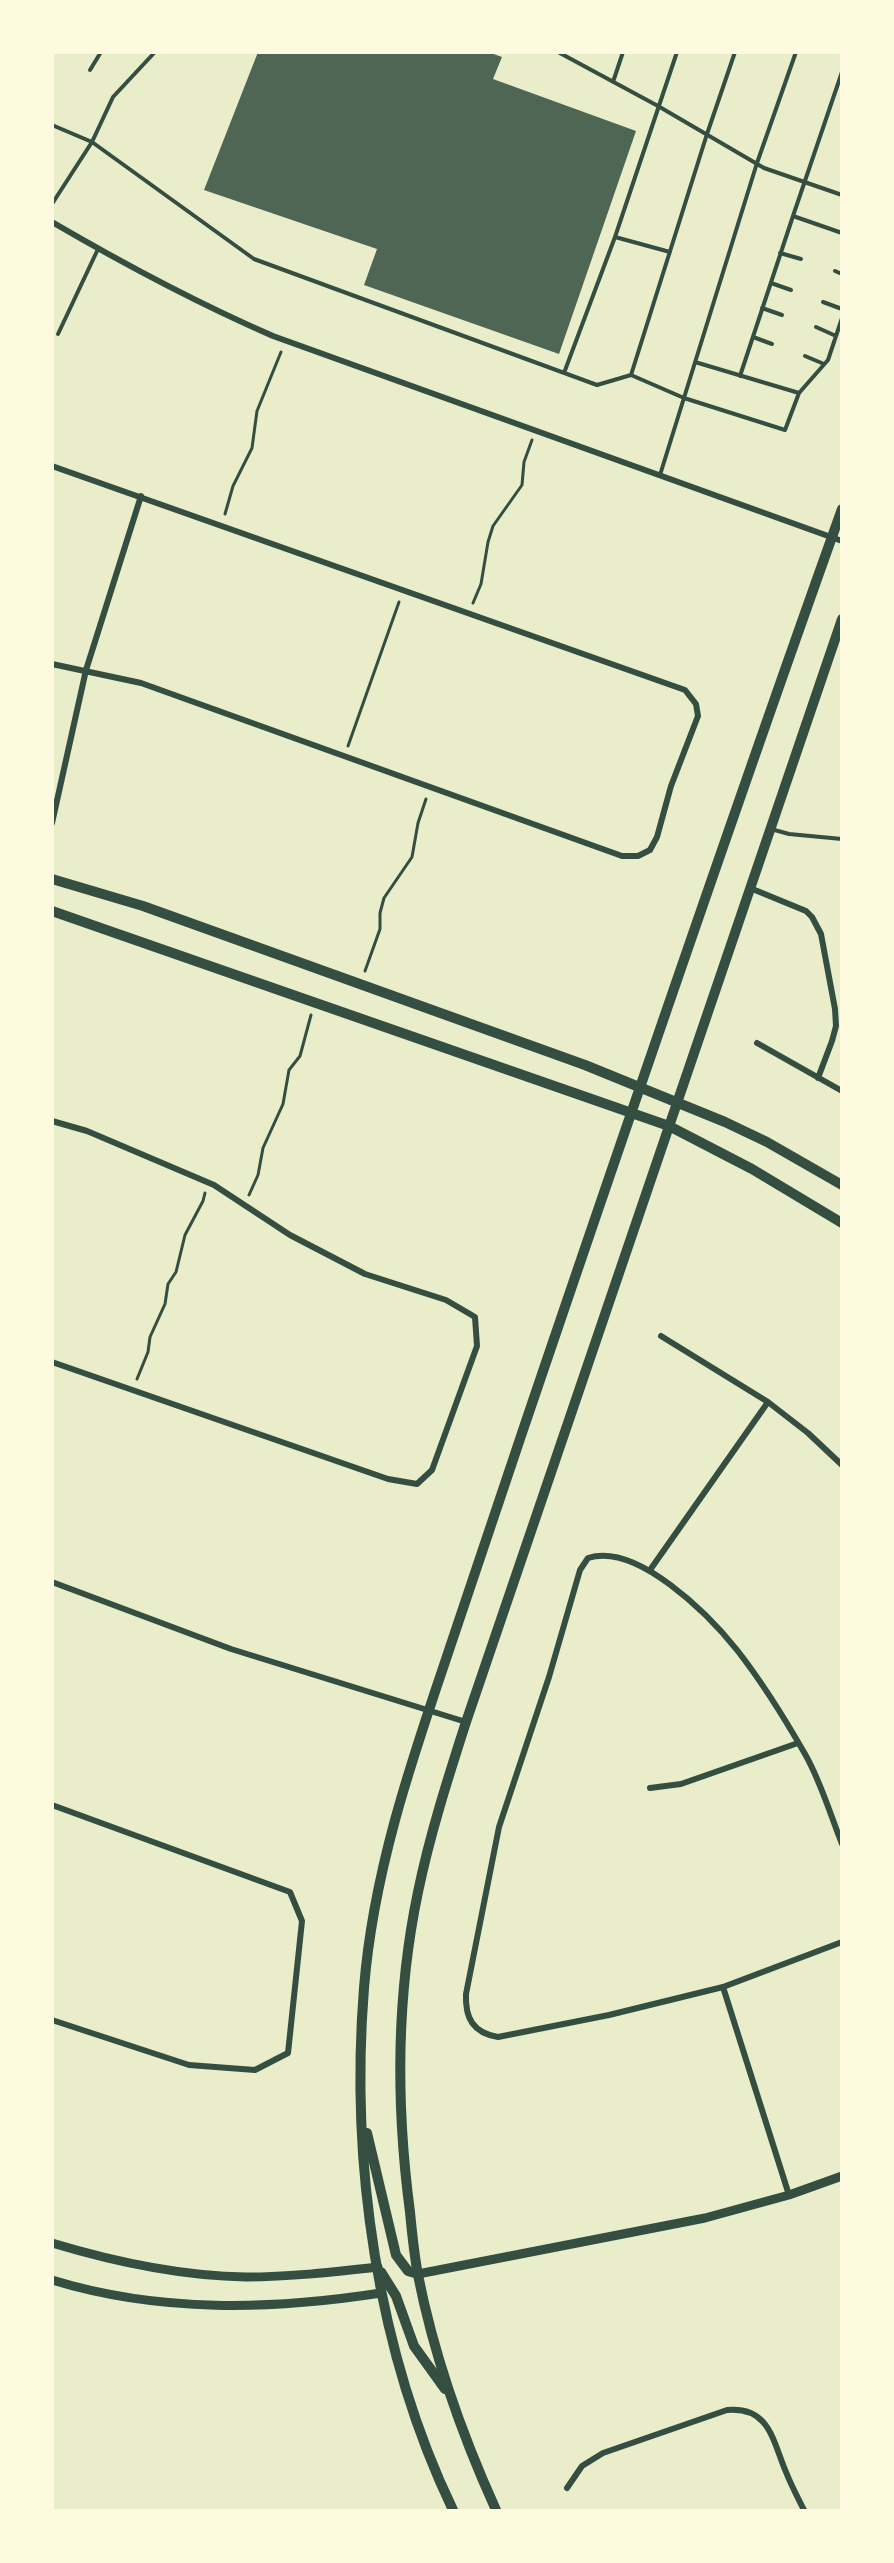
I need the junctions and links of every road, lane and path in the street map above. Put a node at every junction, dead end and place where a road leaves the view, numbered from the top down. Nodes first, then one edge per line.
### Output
1 (100, 52) edge
2 (155, 52) edge
3 (558, 52) edge
4 (623, 52) edge
5 (677, 52) edge
6 (735, 52) edge
7 (796, 52) edge
8 (568, 55) edge
9 (90, 70) dead end
10 (842, 72) edge
11 (613, 82) junction
12 (660, 107) junction
13 (52, 125) edge
14 (707, 134) junction
15 (92, 142) junction
16 (757, 163) junction
17 (804, 182) junction
18 (842, 195) edge
19 (52, 204) edge
20 (793, 216) junction
21 (52, 222) edge
22 (842, 233) edge
23 (615, 237) junction
24 (98, 249) junction
25 (670, 252) junction
26 (780, 253) junction
27 (801, 259) dead end
28 (835, 271) dead end
29 (842, 274) edge
30 (771, 283) junction
31 (791, 290) dead end
32 (823, 302) dead end
33 (762, 308) junction
34 (842, 309) edge
35 (783, 315) dead end
36 (842, 318) edge
37 (816, 327) dead end
38 (58, 334) dead end
39 (836, 336) junction
40 (753, 337) junction
41 (285, 341) junction
42 (772, 344) dead end
43 (806, 356) dead end
44 (695, 362) junction
45 (824, 364) junction
46 (564, 373) junction
47 (632, 375) junction
48 (740, 376) junction
49 (799, 393) junction
50 (684, 398) junction
51 (535, 430) junction
52 (52, 466) edge
53 (660, 475) junction
54 (141, 496) junction
55 (842, 509) edge
56 (222, 525) junction
57 (837, 539) edge
58 (403, 589) junction
59 (469, 613) junction
60 (842, 619) edge
61 (52, 664) edge
62 (86, 670) junction
63 (345, 756) junction
64 (430, 787) junction
65 (52, 823) edge
66 (770, 829) junction
67 (842, 839) edge
68 (52, 879) edge
69 (750, 888) junction
70 (52, 911) edge
71 (361, 984) junction
72 (314, 1002) junction
73 (757, 1043) dead end
74 (818, 1078) junction
75 (640, 1087) junction
76 (842, 1091) edge
77 (678, 1103) junction
78 (631, 1113) junction
79 (52, 1121) edge
80 (669, 1126) junction
81 (207, 1182) junction
82 (842, 1185) edge
83 (245, 1206) junction
84 (842, 1223) edge
85 (661, 1336) dead end
86 (52, 1362) edge
87 (133, 1390) junction
88 (768, 1402) junction
89 (842, 1465) edge
90 (650, 1570) junction
91 (52, 1582) edge
92 (428, 1712) junction
93 (466, 1722) junction
94 (798, 1743) junction
95 (650, 1788) dead end
96 (52, 1805) edge
97 (842, 1844) edge
98 (842, 1942) edge
99 (723, 1987) junction
100 (52, 2020) edge
101 (360, 2104) junction
102 (842, 2176) edge
103 (789, 2194) junction
104 (52, 2243) edge
105 (378, 2267) junction
106 (418, 2274) junction
107 (52, 2280) edge
108 (381, 2294) junction
109 (451, 2396) junction
110 (567, 2488) dead end
111 (453, 2511) edge
112 (496, 2511) edge
113 (804, 2511) edge

1 - 9 lane
2 - 15 lane
3 - 8 lane
4 - 11 lane
5 - 12 lane
6 - 14 lane
7 - 16 lane
8 - 11 lane
10 - 17 lane
11 - 12 lane
12 - 14 lane
12 - 23 lane
13 - 15 lane
14 - 16 lane
14 - 25 lane
15 - 19 lane
15 - 46 lane
16 - 17 lane
16 - 44 lane
17 - 18 lane
17 - 20 lane
20 - 22 lane
20 - 26 lane
21 - 24 street
23 - 25 lane
23 - 46 lane
24 - 38 lane
24 - 41 street
25 - 47 lane
26 - 27 lane
26 - 30 lane
28 - 29 lane
30 - 31 lane
30 - 33 lane
32 - 34 lane
33 - 35 lane
33 - 40 lane
36 - 39 lane
37 - 39 lane
39 - 45 lane
40 - 42 lane
40 - 48 lane
41 - 51 street
41 - 56 path
43 - 45 lane
44 - 48 lane
44 - 50 lane
45 - 49 lane
46 - 47 lane
47 - 50 lane
48 - 49 lane
49 - 50 lane
50 - 53 lane
51 - 53 street
51 - 59 path
52 - 54 street
53 - 57 street
54 - 56 street
54 - 62 street
55 - 57 main road
56 - 58 street
57 - 75 main road
58 - 59 street
58 - 63 path
59 - 64 street
60 - 66 main road
61 - 62 street
62 - 63 street
62 - 65 street
63 - 64 street
64 - 71 path
66 - 67 lane
66 - 69 main road
68 - 71 main road
69 - 74 street
69 - 77 main road
70 - 72 main road
71 - 75 main road
72 - 78 main road
72 - 83 path
73 - 74 street
74 - 76 street
75 - 77 main road
75 - 78 main road
77 - 80 main road
77 - 82 main road
78 - 80 main road
78 - 92 main road
79 - 81 street
80 - 84 main road
80 - 93 main road
81 - 83 street
81 - 87 path
83 - 87 street
85 - 88 street
86 - 87 street
88 - 89 street
88 - 90 street
90 - 94 street
90 - 99 street
91 - 92 street
92 - 93 street
92 - 101 main road
93 - 106 main road
94 - 95 street
94 - 97 street
96 - 100 street
98 - 99 street
99 - 103 street
101 - 105 main road
101 - 106 main road
102 - 103 street
103 - 106 street
104 - 105 street
105 - 108 main road
105 - 109 main road
106 - 109 main road
107 - 108 street
108 - 111 main road
109 - 112 main road
110 - 113 street

